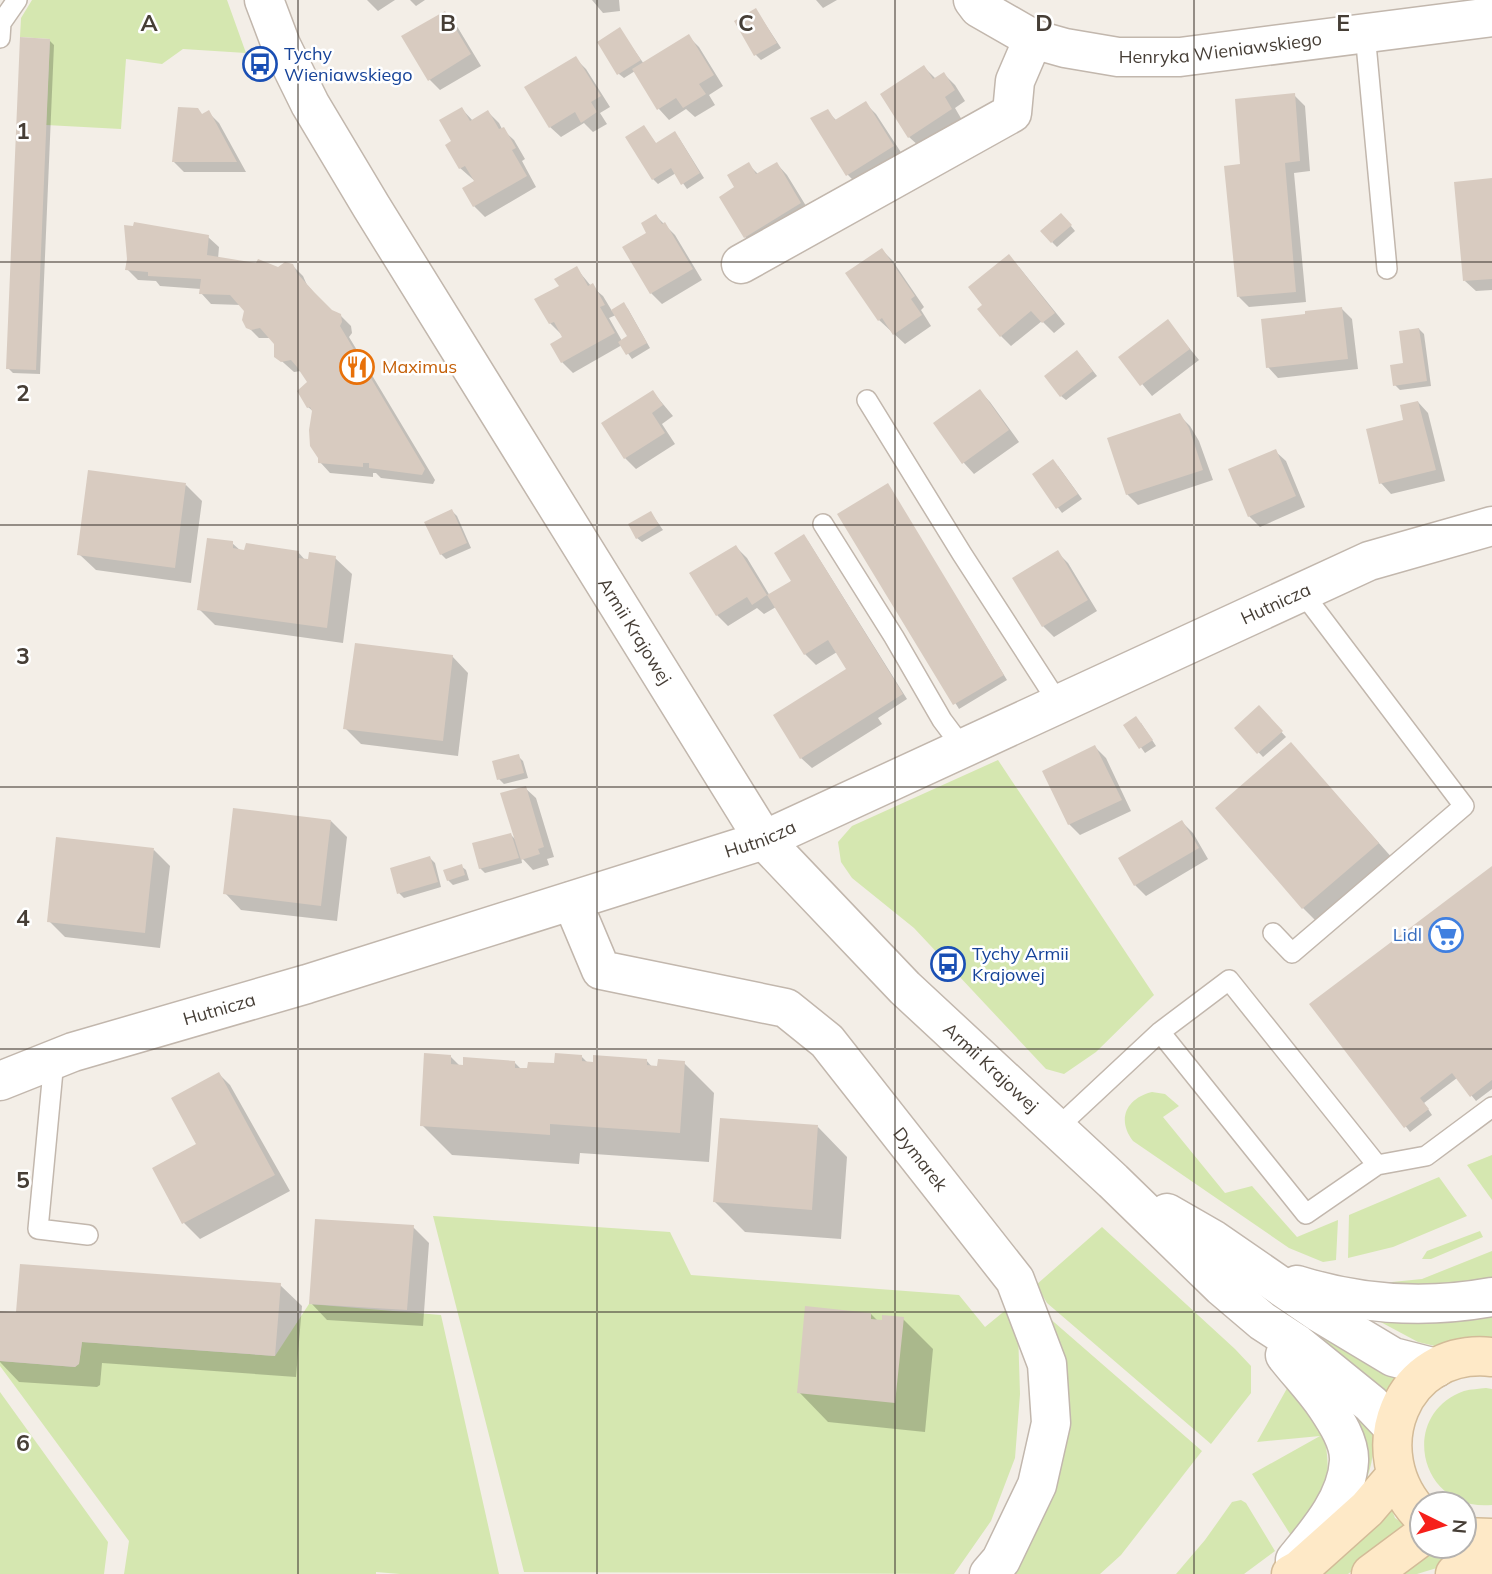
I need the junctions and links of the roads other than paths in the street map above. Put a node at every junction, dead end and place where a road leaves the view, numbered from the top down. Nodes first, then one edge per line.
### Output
1 (17, 0) edge
2 (264, 0) edge
3 (974, 0) edge
4 (1492, 18) edge
5 (1365, 33) junction
6 (0, 38) edge
7 (1033, 39) junction
8 (741, 264) dead end
9 (1387, 268) dead end
10 (867, 401) dead end
11 (823, 524) dead end
12 (1492, 526) edge
13 (1302, 592) junction
14 (1059, 704) junction
15 (963, 748) junction
16 (764, 840) junction
17 (572, 901) junction
18 (1273, 933) dead end
19 (1160, 1032) junction
20 (54, 1060) junction
21 (0, 1081) edge
22 (1492, 1107) edge
23 (1056, 1129) junction
24 (1377, 1165) junction
25 (1113, 1181) junction
26 (88, 1235) dead end
27 (1267, 1276) junction
28 (1492, 1297) edge
29 (1262, 1321) junction
30 (1492, 1357) edge
31 (1436, 1368) junction
32 (1393, 1427) junction
33 (1395, 1475) junction
34 (1408, 1498) edge
35 (1408, 1546) edge
36 (1492, 1569) edge
37 (989, 1574) edge
38 (1276, 1574) edge
39 (1291, 1574) edge
40 (1371, 1574) edge
41 (1454, 1574) edge

1 - 6 lane
2 - 16 street, Armii Krajowej
3 - 7 street, Henryka Wieniawskiego
4 - 5 street, Henryka Wieniawskiego
5 - 7 street, Henryka Wieniawskiego
5 - 9 lane
7 - 8 street
10 - 14 lane
11 - 15 lane
12 - 13 street, Hutnicza
13 - 14 street, Hutnicza
13 - 18 lane
14 - 15 street, Hutnicza
15 - 16 street, Hutnicza
16 - 17 street, Hutnicza
16 - 23 street, Armii Krajowej
17 - 20 street, Hutnicza
17 - 37 street, Dymarek
19 - 23 lane
19 - 24 lane
19 - 24 lane
20 - 21 street, Hutnicza
20 - 26 lane
22 - 24 lane
23 - 25 street, Armii Krajowej
25 - 27 street, Armii Krajowej
25 - 29 street, Armii Krajowej
27 - 28 street
27 - 31 street, Armii Krajowej
29 - 32 street, Armii Krajowej
29 - 38 street, Armii Krajowej
30 - 31 street
31 - 32 street
32 - 33 street
33 - 34 street
33 - 39 street
35 - 40 street
36 - 41 street

